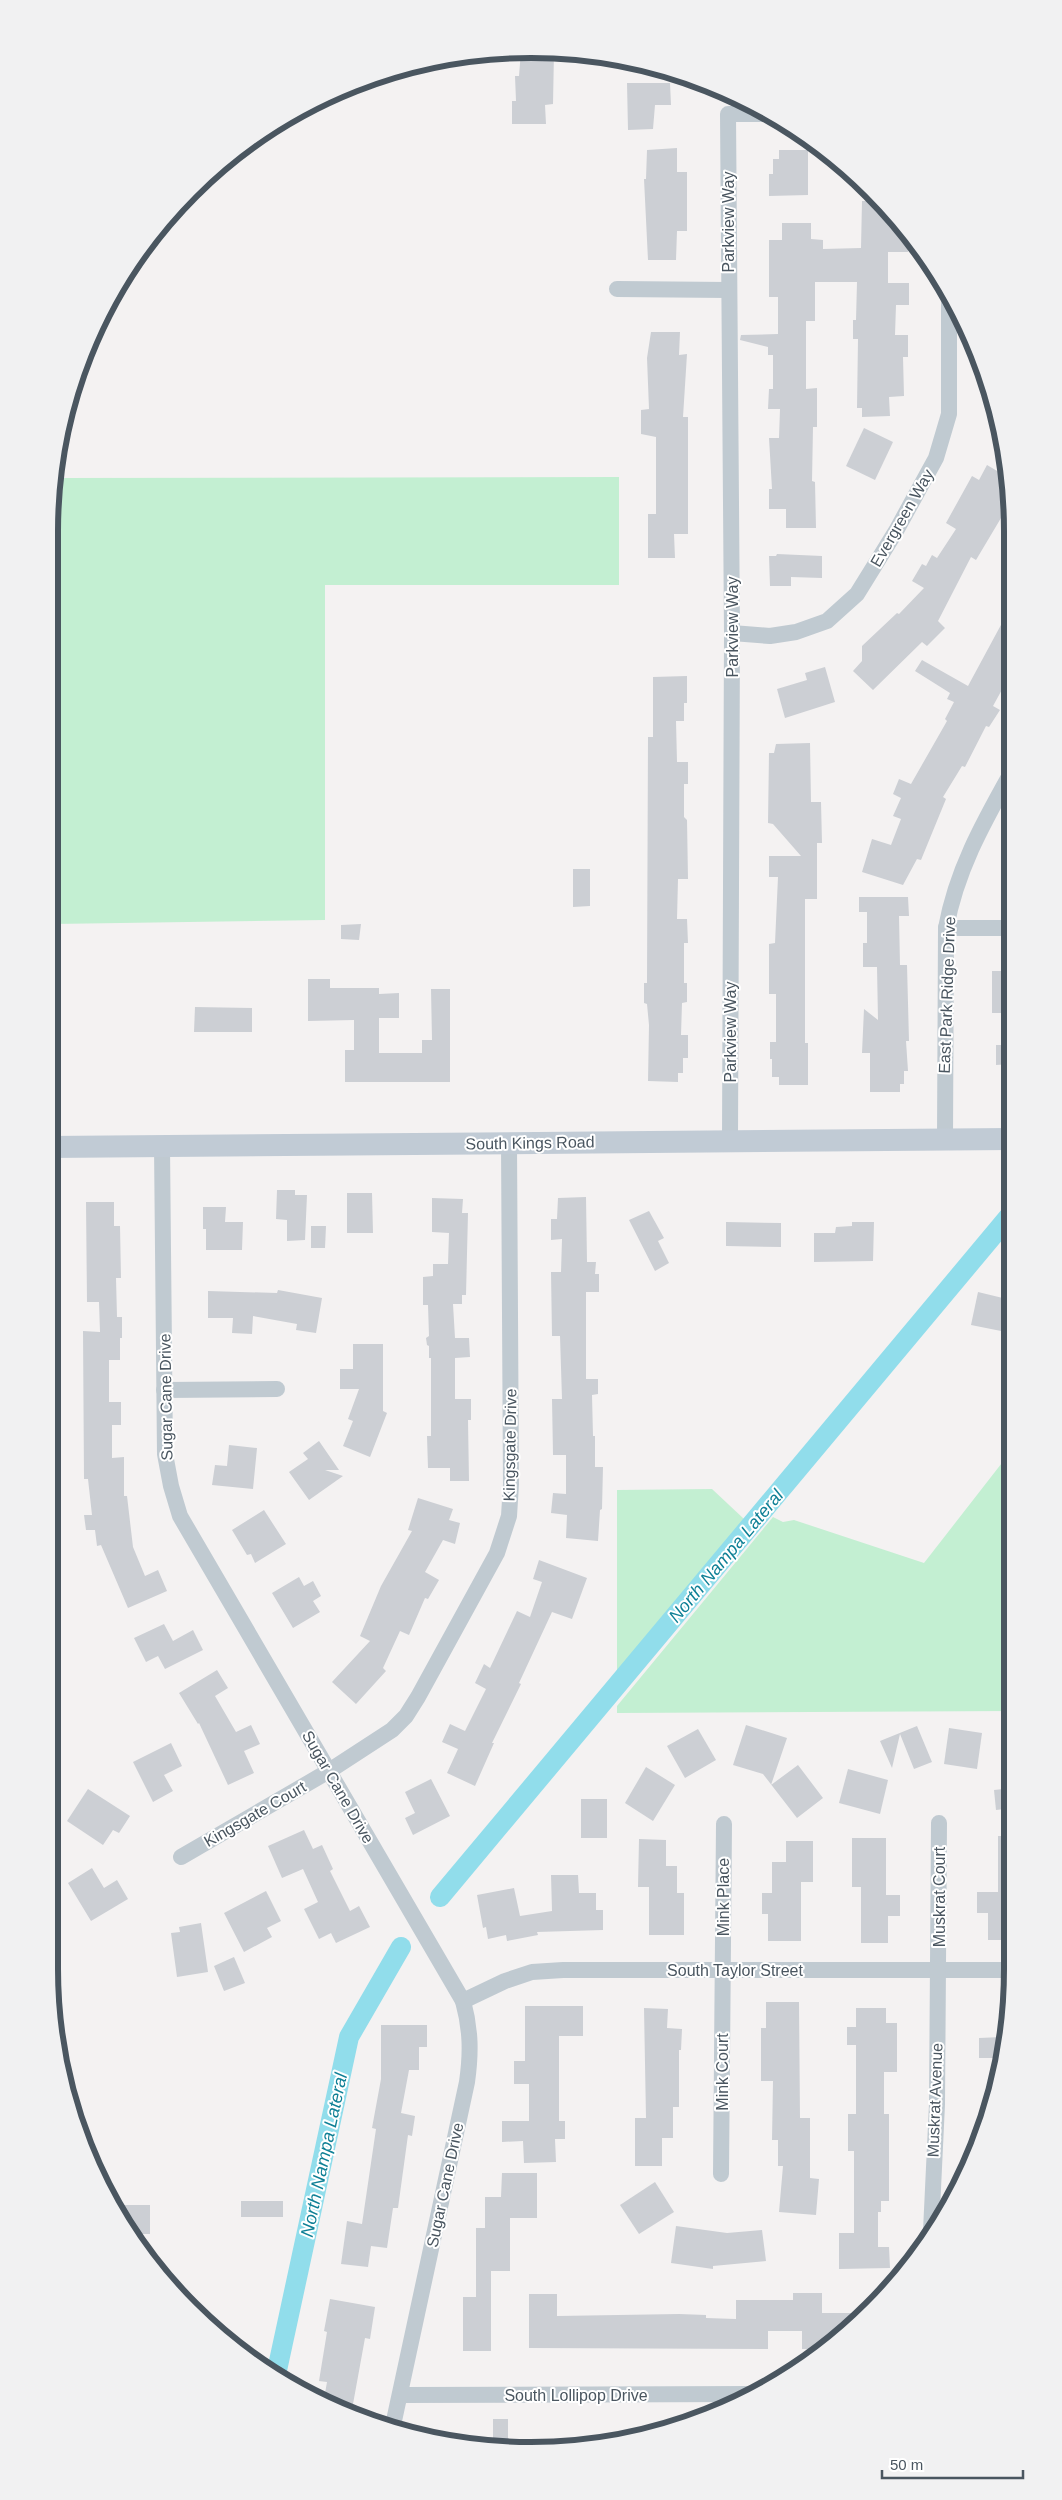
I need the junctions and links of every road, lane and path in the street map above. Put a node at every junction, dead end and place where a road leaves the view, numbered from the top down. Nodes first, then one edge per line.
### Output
1 (755, 114) edge
2 (617, 289) dead end
3 (728, 290) junction
4 (949, 309) edge
5 (732, 633) junction
6 (1004, 786) edge
7 (946, 928) junction
8 (1004, 928) edge
9 (945, 1139) junction
10 (1004, 1139) edge
11 (730, 1140) junction
12 (509, 1144) junction
13 (162, 1146) junction
14 (58, 1147) edge
15 (277, 1389) dead end
16 (164, 1390) junction
17 (329, 1771) junction
18 (724, 1824) dead end
19 (939, 1824) dead end
20 (181, 1857) dead end
21 (723, 1970) junction
22 (939, 1970) junction
23 (1004, 1970) edge
24 (463, 2001) junction
25 (722, 2174) dead end
26 (931, 2222) edge
27 (740, 2394) edge
28 (400, 2396) junction
29 (394, 2422) edge

1 - 3 street, Parkview Way
2 - 3 street
3 - 5 street, Parkview Way
4 - 5 street, Evergreen Way
5 - 11 street, Parkview Way
6 - 7 street, East Park Ridge Drive
7 - 8 street
7 - 9 street, East Park Ridge Drive
9 - 10 main road, South Kings Road
9 - 11 main road, South Kings Road
11 - 12 main road, South Kings Road
12 - 13 main road, South Kings Road
12 - 17 street, Kingsgate Drive
13 - 14 main road, South Kings Road
13 - 16 street, Sugar Cane Drive
15 - 16 street
16 - 17 street, Sugar Cane Drive
17 - 20 street, Kingsgate Court
17 - 24 street, Sugar Cane Drive
18 - 21 street, Mink Place
19 - 22 street, Muskrat Court
21 - 22 street, South Taylor Street
21 - 24 street, South Taylor Street
21 - 25 street, Mink Court
22 - 23 street, South Taylor Street
22 - 26 street, Muskrat Avenue
24 - 28 street, Sugar Cane Drive
27 - 28 street, South Lollipop Drive
28 - 29 street, Sugar Cane Drive

